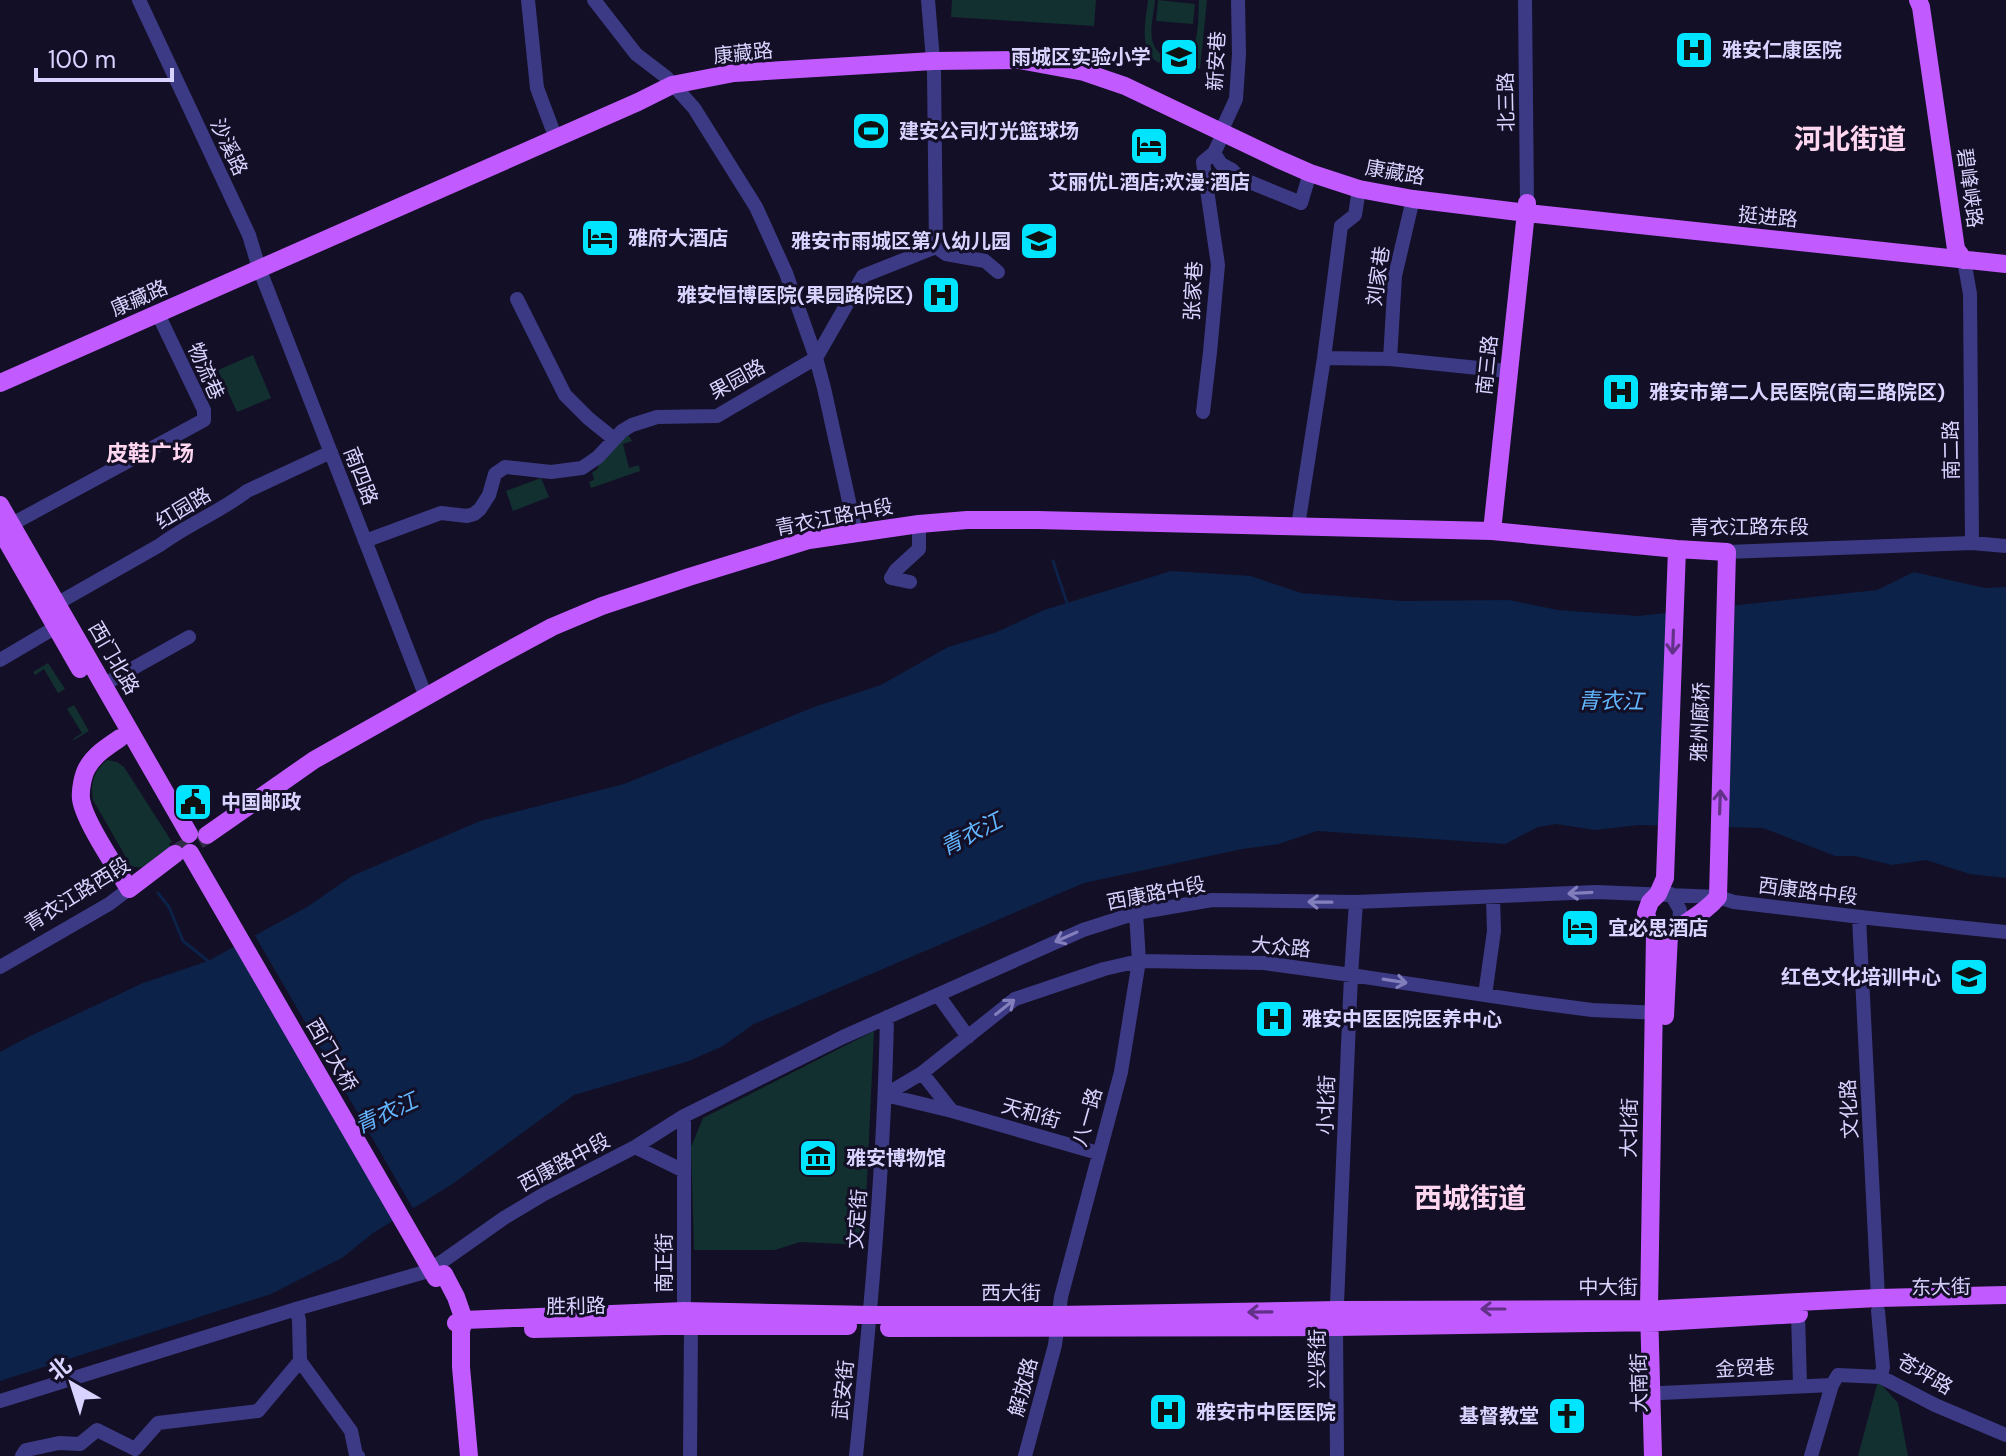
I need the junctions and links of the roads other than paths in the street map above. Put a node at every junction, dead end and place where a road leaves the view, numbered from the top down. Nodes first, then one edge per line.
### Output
1 (139, 0) edge
2 (528, 0) edge
3 (594, 0) edge
4 (928, 0) edge
5 (1238, 0) edge
6 (1525, 0) edge
7 (1918, 0) edge
8 (1929, 0) edge
9 (932, 57) junction
10 (669, 81) junction
11 (1225, 127) junction
12 (552, 128) junction
13 (1214, 153) junction
14 (1310, 173) junction
15 (1359, 189) junction
16 (1413, 199) junction
17 (1527, 208) junction
18 (936, 247) junction
19 (1963, 253) junction
20 (2006, 253) edge
21 (258, 263) junction
22 (2006, 264) edge
23 (998, 272) dead end
24 (517, 299) dead end
25 (158, 314) junction
26 (816, 358) junction
27 (1324, 358) junction
28 (1390, 359) junction
29 (1508, 371) junction
30 (0, 372) edge
31 (0, 383) edge
32 (1203, 412) dead end
33 (614, 439) junction
34 (331, 452) junction
35 (0, 505) edge
36 (919, 524) junction
37 (1298, 526) junction
38 (6, 527) edge
39 (1492, 531) junction
40 (856, 533) junction
41 (365, 541) junction
42 (1972, 543) junction
43 (2006, 546) edge
44 (1677, 557) junction
45 (1727, 559) junction
46 (910, 582) dead end
47 (58, 603) junction
48 (56, 627) junction
49 (189, 637) dead end
50 (0, 660) edge
51 (103, 685) junction
52 (426, 697) junction
53 (120, 738) junction
54 (190, 844) junction
55 (1665, 888) junction
56 (1718, 888) junction
57 (129, 889) junction
58 (1493, 898) junction
59 (1356, 902) junction
60 (1136, 913) junction
61 (1859, 917) junction
62 (1668, 932) junction
63 (2006, 932) edge
64 (1139, 961) junction
65 (0, 967) edge
66 (1351, 975) junction
67 (938, 995) junction
68 (1485, 995) junction
69 (1659, 1014) junction
70 (887, 1017) junction
71 (968, 1037) junction
72 (922, 1073) junction
73 (885, 1095) junction
74 (952, 1111) junction
75 (684, 1116) junction
76 (635, 1147) junction
77 (1098, 1153) junction
78 (684, 1171) junction
79 (437, 1271) junction
80 (2006, 1295) edge
81 (1878, 1304) junction
82 (2006, 1307) edge
83 (296, 1309) junction
84 (1798, 1314) junction
85 (1655, 1315) junction
86 (688, 1319) junction
87 (1337, 1319) junction
88 (870, 1321) junction
89 (1059, 1322) junction
90 (460, 1324) junction
91 (300, 1361) junction
92 (1881, 1377) junction
93 (1800, 1385) junction
94 (1832, 1385) junction
95 (1661, 1393) junction
96 (0, 1401) edge
97 (2006, 1435) edge
98 (22, 1456) edge
99 (358, 1456) edge
100 (469, 1456) edge
101 (690, 1456) edge
102 (856, 1456) edge
103 (1025, 1456) edge
104 (1337, 1456) edge
105 (1653, 1456) edge
106 (1663, 1456) edge
107 (1811, 1456) edge

1 - 21 street, 沙溪路
2 - 12 street
3 - 10 street
4 - 9 street
5 - 11 street, 新安巷
6 - 17 street, 北三路
7 - 19 main road, 碧峰峡路
8 - 19 main road, 碧峰峡路
9 - 10 main road, 康藏路
9 - 11 main road, 康藏路
9 - 18 street
10 - 12 main road, 康藏路
10 - 21 main road, 康藏路
10 - 26 street
11 - 13 street, 张家巷
11 - 14 main road, 康藏路
11 - 17 main road, 康藏路
12 - 21 main road, 康藏路
13 - 14 street
13 - 32 street, 张家巷
14 - 15 main road, 康藏路
15 - 16 main road, 康藏路
15 - 27 street
16 - 17 main road, 康藏路
16 - 28 street, 刘家巷
17 - 19 main road, 挺进路
17 - 29 main road, 南三路
18 - 23 street
18 - 26 street, 果园路
19 - 20 main road, 挺进路
19 - 22 main road, 挺进路
19 - 42 street, 南二路
21 - 25 main road, 康藏路
21 - 30 main road, 康藏路
21 - 34 street, 南四路
24 - 33 street
25 - 31 main road, 康藏路
25 - 38 street, 物流巷
26 - 33 street, 果园路
26 - 40 street
27 - 28 street
27 - 37 street
28 - 29 street
29 - 39 main road, 南三路
33 - 41 street, 果园路
34 - 41 street, 南四路
34 - 47 street, 红园路
35 - 38 main road, 西门北路
36 - 37 main road, 青衣江路中段
36 - 40 main road, 青衣江路中段
36 - 46 street
37 - 39 main road, 青衣江路中段
38 - 47 main road, 西门北路
38 - 48 main road, 西门北路
39 - 44 main road, 青衣江路东段
40 - 52 main road, 青衣江路中段
41 - 52 street, 南四路
42 - 43 street, 青衣江路东段
42 - 45 street, 青衣江路东段
44 - 45 main road, 青衣江路东段
44 -> 55 main road, 雅州廊桥
56 -> 45 main road, 雅州廊桥
47 - 51 main road, 西门北路
48 - 50 street
48 - 53 main road, 西门北路
49 - 51 street
51 - 54 main road, 西门北路
52 - 54 main road, 青衣江路中段
53 - 54 main road, 西门北路
53 - 57 main road
54 - 57 main road, 青衣江路西段
54 - 79 main road, 西门大桥
55 - 56 street, 西康路中段
55 -> 58 street, 西康路中段
55 - 62 street
55 - 62 main road, 雅州廊桥
56 - 61 street, 西康路中段
56 - 62 main road
57 - 65 street, 青衣江路西段
58 - 59 street, 西康路中段
58 - 68 street
59 -> 60 street, 西康路中段
59 - 66 street, 小北街
60 - 64 street, 八一路
60 -> 67 street, 西康路中段
61 - 63 street, 西康路中段
61 - 81 street, 文化路
62 - 69 main road, 大北街
64 - 66 street, 大众路
71 -> 64 street, 大众路
64 - 77 street, 八一路
66 -> 68 street, 大众路
66 - 87 street, 小北街
67 - 70 street, 西康路中段
67 - 71 street
68 - 69 street, 大众路
69 - 85 main road, 大北街
70 - 73 street, 文定街
70 - 75 street, 西康路中段
71 - 72 street, 大众路
72 - 73 street, 大众路
72 - 74 street
73 - 74 street, 天和街
73 - 88 street, 文定街
74 - 77 street, 天和街
75 - 76 street, 西康路中段
75 - 78 street, 南正街
76 - 78 street
76 - 79 street, 西康路中段
77 - 89 street, 八一路
78 - 86 street, 南正街
79 - 83 street, 西康路中段
79 - 90 main road, 西门大桥
80 - 81 main road, 东大街
81 - 82 main road, 东大街
81 - 84 main road, 中大街
81 - 85 main road, 中大街
81 - 92 street, 苍坪路
83 - 91 street
83 - 96 street, 西康路中段
84 - 85 main road, 中大街
84 - 93 street
85 - 87 main road, 中大街
85 - 95 main road, 大南街
85 - 105 main road, 大南街
86 - 88 main road, 西大街
86 - 90 main road, 胜利路
86 - 101 street, 南正街
87 - 89 main road, 西大街
87 - 104 street, 兴贤街
88 - 89 main road, 西大街
88 - 102 street, 武安街
89 - 103 street, 解放路
90 - 100 main road
91 - 98 street
91 - 99 street
92 - 94 street, 金贸巷
92 - 97 street, 苍坪路
93 - 94 street, 金贸巷
93 - 95 street, 金贸巷
94 - 107 street
95 - 106 main road, 大南街

